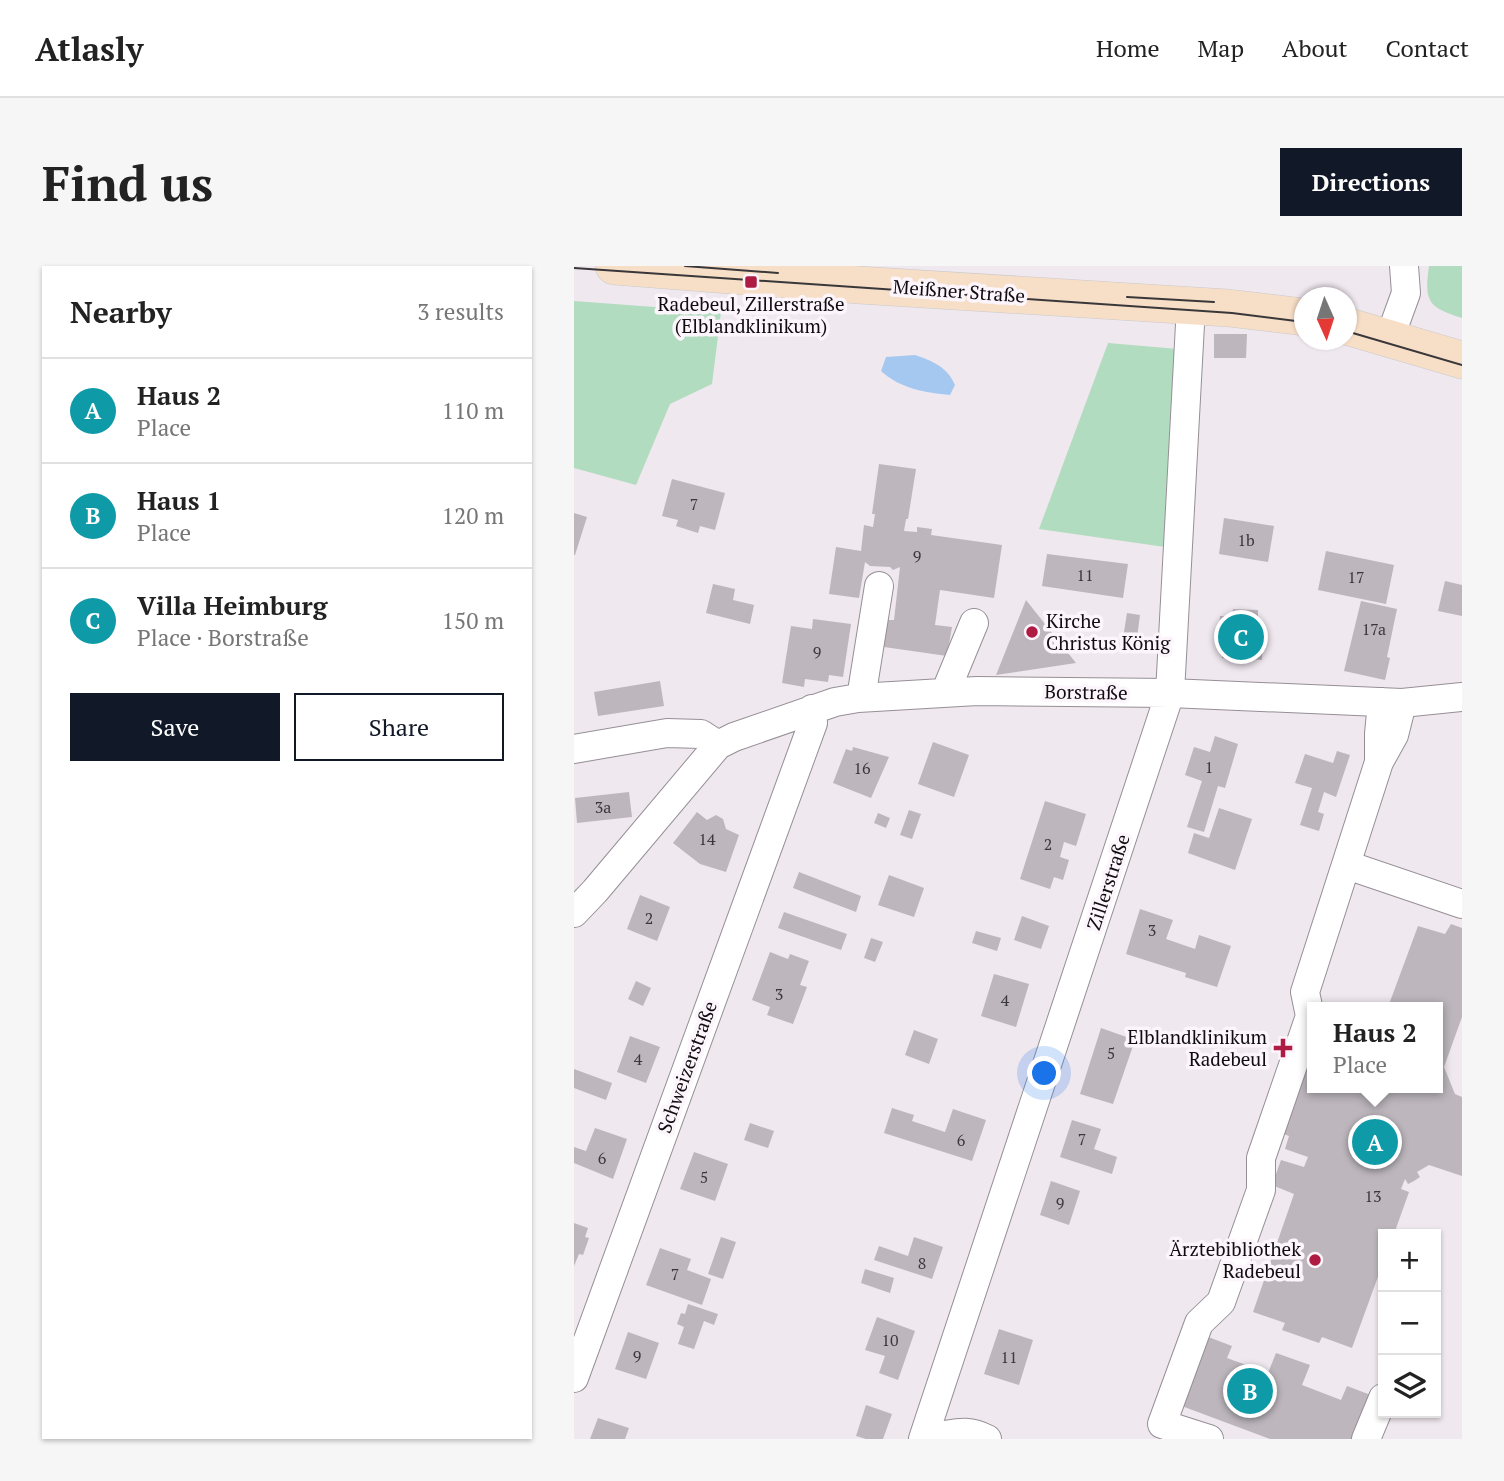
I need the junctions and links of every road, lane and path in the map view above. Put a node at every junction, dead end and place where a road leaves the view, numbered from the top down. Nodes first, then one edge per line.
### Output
1 (614, 266) edge
2 (1404, 266) edge
3 (863, 276) edge
4 (1191, 306) junction
5 (1294, 316) edge
6 (1357, 329) edge
7 (1390, 337) junction
8 (1462, 360) edge
9 (879, 586) dead end
10 (974, 623) dead end
11 (944, 693) junction
12 (1170, 693) junction
13 (1462, 697) edge
14 (861, 698) junction
15 (1392, 702) junction
16 (812, 709) junction
17 (770, 724) junction
18 (718, 745) junction
19 (574, 749) edge
20 (801, 755) junction
21 (1347, 865) junction
22 (1462, 904) edge
23 (574, 913) edge
24 (1307, 1002) edge
25 (1307, 1025) edge
26 (574, 1378) edge
27 (1378, 1410) edge
28 (923, 1438) edge
29 (988, 1439) edge
30 (1209, 1439) edge
31 (1366, 1439) edge

1 - 3 main road, Meißner Straße
2 - 7 street
3 - 4 main road, Meißner Straße
4 - 5 main road, Meißner Straße
4 - 12 street, Zillerstraße
6 - 7 main road
7 - 8 main road
9 - 14 street
10 - 11 street
11 - 12 street, Borstraße
11 - 14 street, Borstraße
12 - 15 street, Borstraße
12 - 28 street, Zillerstraße
13 - 15 street, Borstraße
14 - 16 street, Borstraße
15 - 21 street
16 - 17 street, Borstraße
16 - 20 street, Schweizerstraße
17 - 18 street, Borstraße
17 - 20 street
18 - 19 street
18 - 23 street, Borstraße
20 - 26 street, Schweizerstraße
21 - 22 street
21 - 24 street
25 - 30 street
27 - 31 street
28 - 29 street

